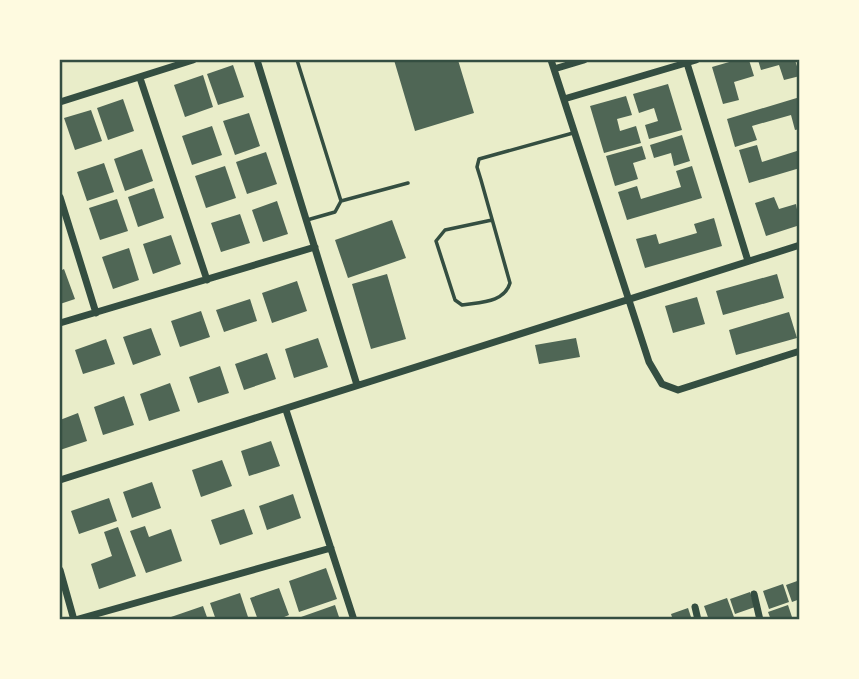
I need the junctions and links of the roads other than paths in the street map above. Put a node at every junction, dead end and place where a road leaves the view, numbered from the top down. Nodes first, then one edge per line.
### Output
1 (193, 60) edge
2 (257, 60) edge
3 (297, 60) edge
4 (551, 60) edge
5 (584, 60) edge
6 (696, 60) edge
7 (686, 61) edge
8 (554, 69) junction
9 (140, 78) junction
10 (564, 99) junction
11 (60, 102) edge
12 (575, 132) junction
13 (408, 183) dead end
14 (60, 197) edge
15 (341, 201) junction
16 (307, 220) junction
17 (492, 220) junction
18 (800, 245) edge
19 (315, 247) junction
20 (748, 261) junction
21 (206, 280) junction
22 (629, 299) junction
23 (96, 313) junction
24 (60, 323) edge
25 (800, 351) edge
26 (357, 385) junction
27 (286, 410) junction
28 (60, 480) edge
29 (331, 548) junction
30 (60, 570) edge
31 (754, 594) dead end
32 (695, 607) dead end
33 (75, 620) edge
34 (354, 620) edge
35 (698, 620) edge
36 (760, 620) edge

1 - 9 street
2 - 16 street
3 - 15 lane
4 - 8 street
5 - 8 street
6 - 7 street
7 - 10 street
7 - 20 street
8 - 10 street
9 - 11 street
9 - 21 street
10 - 12 street
12 - 17 lane
12 - 22 street
13 - 15 lane
14 - 23 street
15 - 16 lane
16 - 19 street
17 - 17 lane
18 - 20 street
19 - 21 street
19 - 26 street
20 - 22 street
21 - 23 street
22 - 25 street
22 - 26 street
23 - 24 street
26 - 27 street
27 - 28 street
27 - 29 street
29 - 33 street
29 - 34 street
30 - 33 street
31 - 36 street
32 - 35 street

